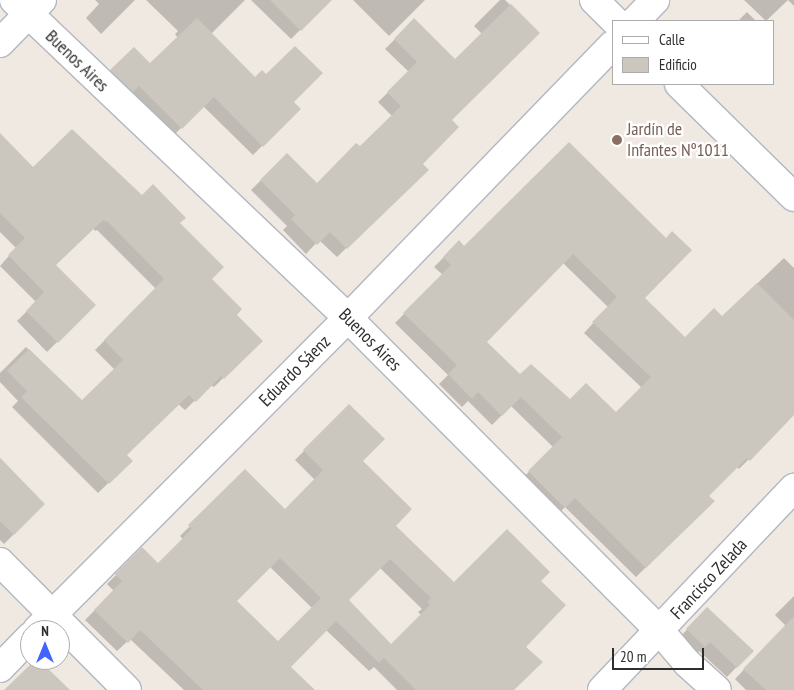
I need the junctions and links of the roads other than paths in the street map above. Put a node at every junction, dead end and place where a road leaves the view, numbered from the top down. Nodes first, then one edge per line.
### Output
1 (594, 0) edge
2 (655, 0) edge
3 (28, 5) edge
4 (614, 20) edge
5 (636, 20) edge
6 (0, 43) edge
7 (612, 46) edge
8 (680, 85) edge
9 (794, 197) edge
10 (348, 318) junction
11 (794, 488) edge
12 (0, 562) edge
13 (44, 620) edge
14 (47, 620) edge
15 (660, 631) junction
16 (70, 643) edge
17 (20, 647) edge
18 (0, 668) edge
19 (127, 690) edge
20 (602, 690) edge
21 (717, 690) edge

1 - 4 street
2 - 5 street
3 - 6 street
3 - 10 street, Buenos Aires
7 - 10 street, Eduardo Sáenz
8 - 9 street
10 - 14 street, Eduardo Sáenz
10 - 15 street, Buenos Aires
11 - 15 street, Francisco Zelada
12 - 13 street
15 - 20 street, Francisco Zelada
15 - 21 street, Buenos Aires
16 - 19 street
17 - 18 street

